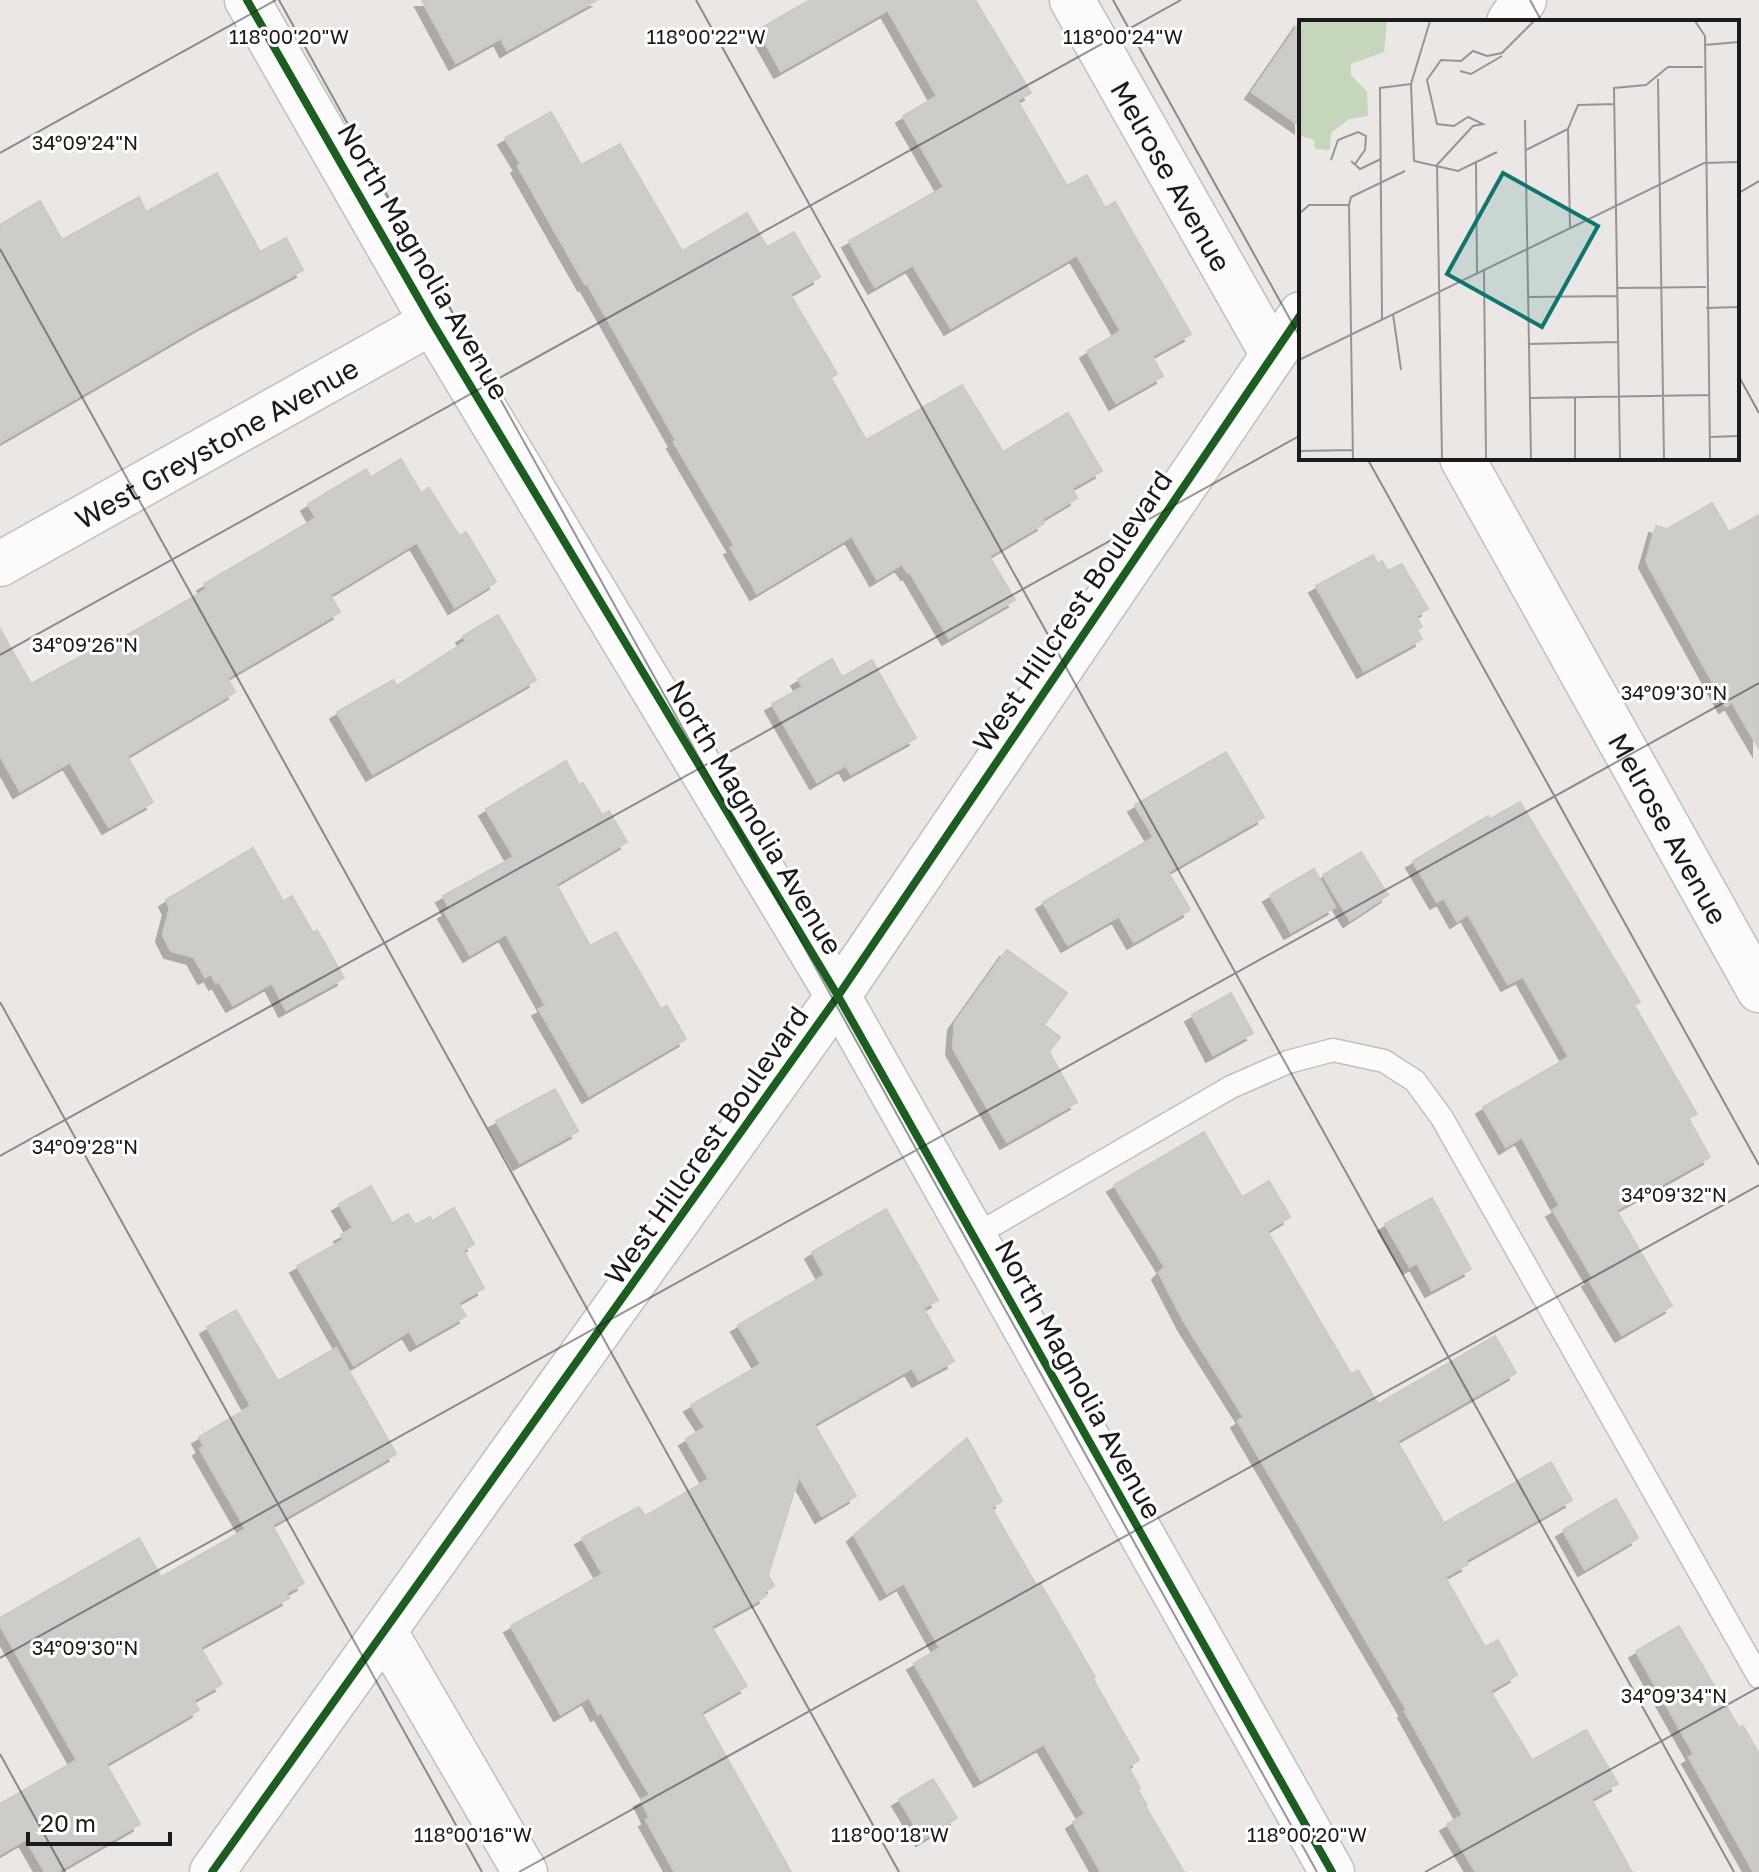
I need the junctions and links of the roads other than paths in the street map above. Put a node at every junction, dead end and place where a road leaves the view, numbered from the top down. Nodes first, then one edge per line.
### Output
1 (247, 0) edge
2 (1072, 0) edge
3 (1524, 0) edge
4 (1510, 20) edge
5 (1299, 317) edge
6 (432, 322) junction
7 (1272, 353) junction
8 (1463, 460) edge
9 (0, 564) edge
10 (1759, 990) edge
11 (838, 996) junction
12 (974, 1236) junction
13 (385, 1632) junction
14 (1759, 1677) edge
15 (212, 1872) edge
16 (525, 1872) edge
17 (1332, 1872) edge

1 - 6 street, North Magnolia Avenue
2 - 7 street, Melrose Avenue
3 - 4 street
5 - 7 street, West Hillcrest Boulevard
6 - 9 street, West Greystone Avenue
6 - 11 street, North Magnolia Avenue
7 - 11 street, West Hillcrest Boulevard
8 - 10 street, Melrose Avenue
11 - 12 street, North Magnolia Avenue
11 - 13 street, West Hillcrest Boulevard
12 - 14 lane
12 - 17 street, North Magnolia Avenue
13 - 15 street, West Hillcrest Boulevard
13 - 16 street

